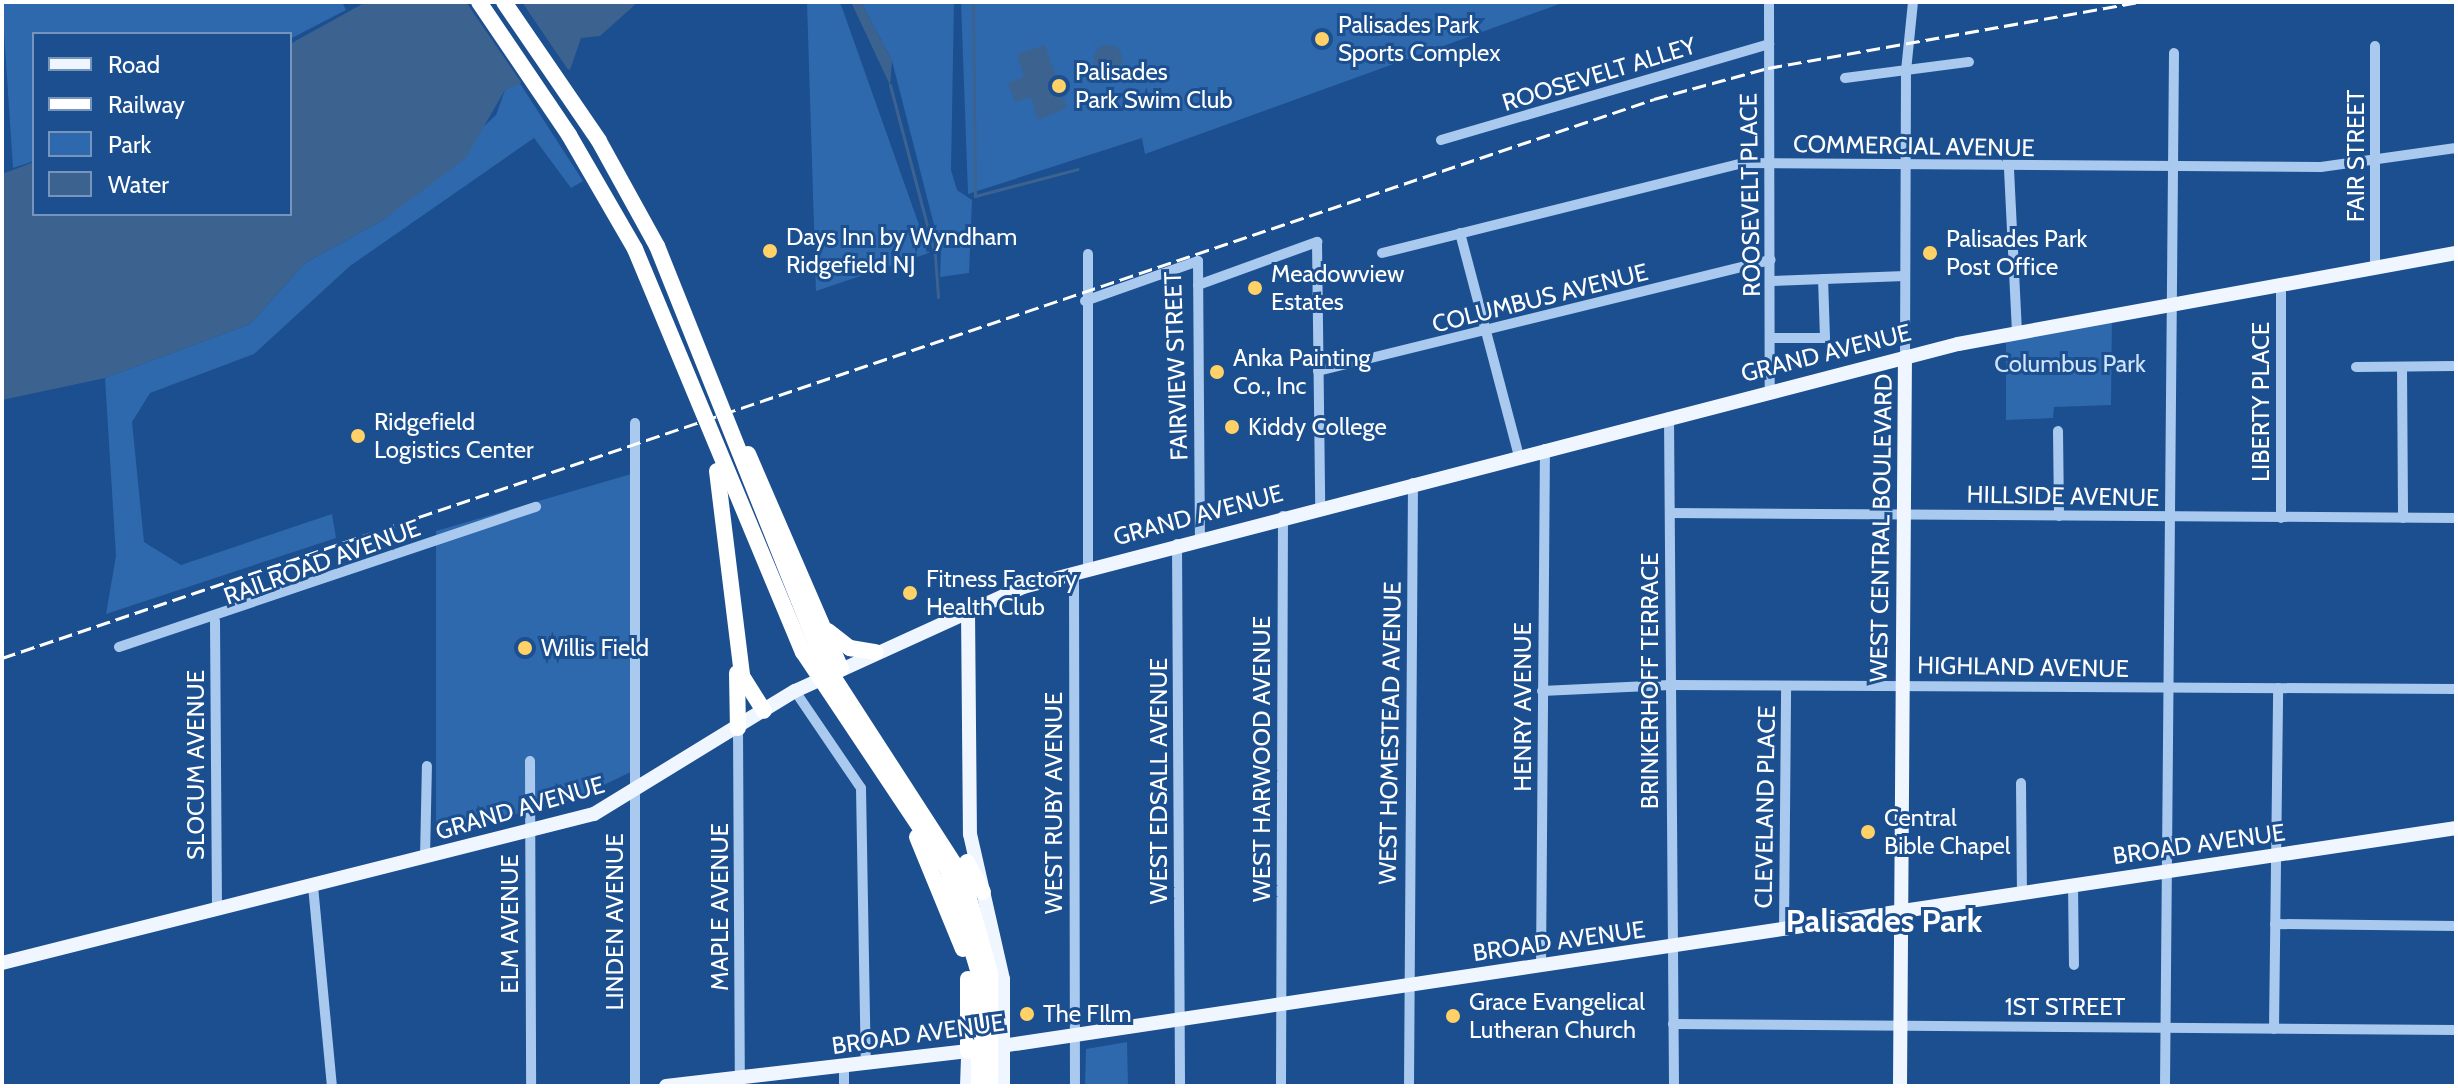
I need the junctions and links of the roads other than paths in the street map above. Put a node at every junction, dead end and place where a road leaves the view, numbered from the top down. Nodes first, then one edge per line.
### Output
1 (479, 2) edge
2 (504, 2) edge
3 (1769, 2) edge
4 (1913, 2) edge
5 (1769, 44) junction
6 (2375, 46) dead end
7 (2174, 53) dead end
8 (1969, 62) dead end
9 (1906, 71) junction
10 (1845, 78) dead end
11 (1441, 140) dead end
12 (2456, 148) edge
13 (2377, 160) junction
14 (1770, 162) junction
15 (2176, 166) junction
16 (1906, 167) junction
17 (2009, 169) junction
18 (1460, 233) junction
19 (1382, 253) dead end
20 (2456, 253) edge
21 (1088, 254) dead end
22 (1771, 260) junction
23 (2375, 267) junction
24 (1905, 276) junction
25 (1823, 279) junction
26 (1772, 281) junction
27 (1198, 285) junction
28 (2281, 286) junction
29 (1085, 301) junction
30 (2170, 305) junction
31 (2017, 332) junction
32 (1485, 333) junction
33 (1771, 338) junction
34 (1905, 357) junction
35 (2456, 366) edge
36 (2356, 367) dead end
37 (2402, 367) junction
38 (1318, 371) junction
39 (1770, 388) junction
40 (1669, 417) junction
41 (635, 423) dead end
42 (2058, 431) dead end
43 (725, 443) junction
44 (1545, 449) junction
45 (1519, 456) junction
46 (1413, 483) junction
47 (1320, 506) junction
48 (536, 507) dead end
49 (1670, 513) junction
50 (1283, 514) junction
51 (1902, 515) junction
52 (2059, 516) junction
53 (2167, 517) junction
54 (2281, 518) junction
55 (2403, 518) junction
56 (2456, 518) edge
57 (1200, 536) junction
58 (1177, 544) junction
59 (1081, 570) junction
60 (968, 610) junction
61 (739, 615) junction
62 (215, 621) junction
63 (824, 626) junction
64 (119, 647) dead end
65 (876, 652) junction
66 (835, 682) junction
67 (1670, 685) junction
68 (1786, 686) junction
69 (1902, 686) junction
70 (2167, 688) junction
71 (2278, 688) junction
72 (2456, 689) edge
73 (795, 691) junction
74 (1542, 691) junction
75 (764, 711) junction
76 (738, 728) junction
77 (885, 752) junction
78 (530, 761) dead end
79 (427, 766) dead end
80 (881, 769) junction
81 (2021, 783) dead end
82 (635, 795) junction
83 (2456, 828) edge
84 (530, 832) junction
85 (2276, 855) junction
86 (425, 858) junction
87 (2166, 871) junction
88 (2073, 885) junction
89 (313, 886) junction
90 (983, 892) junction
91 (2022, 893) junction
92 (217, 909) junction
93 (1901, 911) junction
94 (2275, 924) junction
95 (2456, 926) edge
96 (1784, 929) junction
97 (1672, 946) junction
98 (2, 963) edge
99 (2074, 965) dead end
100 (1541, 966) junction
101 (1411, 983) junction
102 (1284, 1003) junction
103 (1179, 1017) junction
104 (1673, 1024) junction
105 (1900, 1026) junction
106 (2165, 1027) junction
107 (2274, 1029) junction
108 (2456, 1030) edge
109 (1075, 1034) junction
110 (1001, 1045) junction
111 (971, 1051) junction
112 (866, 1064) junction
113 (844, 1067) junction
114 (740, 1083) edge
115 (332, 1086) edge
116 (531, 1086) edge
117 (635, 1086) edge
118 (666, 1086) edge
119 (844, 1086) edge
120 (967, 1086) edge
121 (979, 1086) edge
122 (990, 1086) edge
123 (1003, 1086) edge
124 (1075, 1086) edge
125 (1180, 1086) edge
126 (1281, 1086) edge
127 (1409, 1086) edge
128 (1674, 1086) edge
129 (1900, 1086) edge
130 (2165, 1086) edge

1 - 43 highway
2 - 43 highway
3 - 5 street, ROOSEVELT PLACE
4 - 9 street, WEST CENTRAL BOULEVARD
5 - 11 street, ROOSEVELT ALLEY
5 - 14 street, ROOSEVELT PLACE
6 - 13 street, FAIR STREET
7 - 15 street
8 - 9 street
9 - 10 street
9 - 16 street, WEST CENTRAL BOULEVARD
12 - 13 street, COMMERCIAL AVENUE
13 - 15 street, COMMERCIAL AVENUE
13 - 23 street, FAIR STREET
14 - 16 street, COMMERCIAL AVENUE
14 - 18 street, COMMERCIAL AVENUE
14 - 22 street, ROOSEVELT PLACE
15 - 17 street, COMMERCIAL AVENUE
15 - 30 street
16 - 17 street, COMMERCIAL AVENUE
16 - 24 street, WEST CENTRAL BOULEVARD
17 - 31 street
18 - 19 street, COMMERCIAL AVENUE
18 - 32 street
20 - 23 main road, GRAND AVENUE
21 - 29 street, WEST RUBY AVENUE
22 - 26 street, ROOSEVELT PLACE
22 - 32 street, COLUMBUS AVENUE
23 - 28 main road, GRAND AVENUE
24 - 25 street
24 - 34 street, WEST CENTRAL BOULEVARD
25 - 26 street
25 - 33 street
26 - 33 street, ROOSEVELT PLACE
27 - 29 street, FAIRVIEW STREET
27 - 38 street
27 - 57 street, FAIRVIEW STREET
28 - 30 main road, GRAND AVENUE
28 - 54 street, LIBERTY PLACE
29 - 59 street, WEST RUBY AVENUE
30 - 31 main road, GRAND AVENUE
30 - 53 street
31 - 34 main road, GRAND AVENUE
32 - 38 street, COLUMBUS AVENUE
32 - 45 street
33 - 39 street, ROOSEVELT PLACE
34 - 39 main road, GRAND AVENUE
34 - 51 main road, WEST CENTRAL BOULEVARD
35 - 37 street
36 - 37 street
37 - 55 street
38 - 47 street
39 - 40 main road, GRAND AVENUE
40 - 44 main road, GRAND AVENUE
40 - 49 street, BRINKERHOFF TERRACE
41 - 82 street, LINDEN AVENUE
42 - 52 street
43 - 61 highway
43 - 63 highway
43 - 66 highway
43 - 66 highway
44 - 45 main road, GRAND AVENUE
44 - 74 street, HENRY AVENUE
45 - 46 main road, GRAND AVENUE
46 - 47 main road, GRAND AVENUE
46 - 101 street, WEST HOMESTEAD AVENUE
47 - 50 main road, GRAND AVENUE
48 - 62 street, RAILROAD AVENUE
49 - 51 street, HILLSIDE AVENUE
49 - 67 street, BRINKERHOFF TERRACE
50 - 57 main road, GRAND AVENUE
50 - 102 street, WEST HARWOOD AVENUE
51 - 52 street, HILLSIDE AVENUE
51 - 69 main road, WEST CENTRAL BOULEVARD
52 - 53 street, HILLSIDE AVENUE
53 - 54 street, HILLSIDE AVENUE
53 - 70 street
54 - 55 street, HILLSIDE AVENUE
55 - 56 street, HILLSIDE AVENUE
57 - 58 main road, GRAND AVENUE
58 - 59 main road, GRAND AVENUE
58 - 103 street, WEST EDSALL AVENUE
59 - 60 main road, GRAND AVENUE
59 - 109 street, WEST RUBY AVENUE
60 - 65 main road, GRAND AVENUE
60 - 90 main road
61 - 75 highway
61 - 76 highway
62 - 64 street, RAILROAD AVENUE
62 - 92 street, SLOCUM AVENUE
63 - 65 highway
63 - 66 highway
65 - 66 main road, GRAND AVENUE
66 - 73 main road, GRAND AVENUE
66 - 77 highway
66 - 80 highway
67 - 68 street, HIGHLAND AVENUE
67 - 74 street, HIGHLAND AVENUE
67 - 97 street, BRINKERHOFF TERRACE
68 - 69 street, HIGHLAND AVENUE
68 - 96 street, CLEVELAND PLACE
69 - 70 street, HIGHLAND AVENUE
69 - 93 main road, WEST CENTRAL BOULEVARD
70 - 71 street, HIGHLAND AVENUE
70 - 87 street
71 - 72 street, HIGHLAND AVENUE
71 - 85 street
73 - 75 main road, GRAND AVENUE
73 - 112 street
74 - 100 street, HENRY AVENUE
75 - 76 main road, GRAND AVENUE
76 - 82 main road, GRAND AVENUE
76 - 114 street, MAPLE AVENUE
77 - 90 highway
77 - 122 highway
78 - 84 street, ELM AVENUE
79 - 86 street
80 - 111 highway
80 - 121 highway
81 - 91 street
82 - 84 main road, GRAND AVENUE
82 - 117 street, LINDEN AVENUE
83 - 85 main road, BROAD AVENUE
84 - 86 main road, GRAND AVENUE
84 - 116 street, ELM AVENUE
85 - 87 main road, BROAD AVENUE
85 - 94 street
86 - 89 main road, GRAND AVENUE
87 - 88 main road, BROAD AVENUE
87 - 106 street
88 - 91 main road, BROAD AVENUE
88 - 99 street
89 - 92 main road, GRAND AVENUE
89 - 115 street
90 - 110 main road
91 - 93 main road, BROAD AVENUE
92 - 98 main road, GRAND AVENUE
93 - 96 main road, BROAD AVENUE
93 - 105 main road, WEST CENTRAL BOULEVARD
94 - 95 street
94 - 107 street
96 - 97 main road, BROAD AVENUE
97 - 100 main road, BROAD AVENUE
97 - 104 street, BRINKERHOFF TERRACE
100 - 101 main road, BROAD AVENUE
101 - 102 main road, BROAD AVENUE
101 - 127 street, WEST HOMESTEAD AVENUE
102 - 103 main road, BROAD AVENUE
102 - 126 street, WEST HARWOOD AVENUE
103 - 109 main road, BROAD AVENUE
103 - 125 street, WEST EDSALL AVENUE
104 - 105 street, 1ST STREET
104 - 128 street, BRINKERHOFF TERRACE
105 - 106 street, 1ST STREET
105 - 129 main road, WEST CENTRAL BOULEVARD
106 - 107 street, 1ST STREET
106 - 130 street
107 - 108 street, 1ST STREET
109 - 110 main road, BROAD AVENUE
109 - 124 street, WEST RUBY AVENUE
110 - 111 main road, BROAD AVENUE
110 - 123 main road
111 - 112 main road, BROAD AVENUE
111 - 120 main road
112 - 113 main road, BROAD AVENUE
113 - 114 main road, BROAD AVENUE
113 - 119 street
114 - 118 main road, BROAD AVENUE

